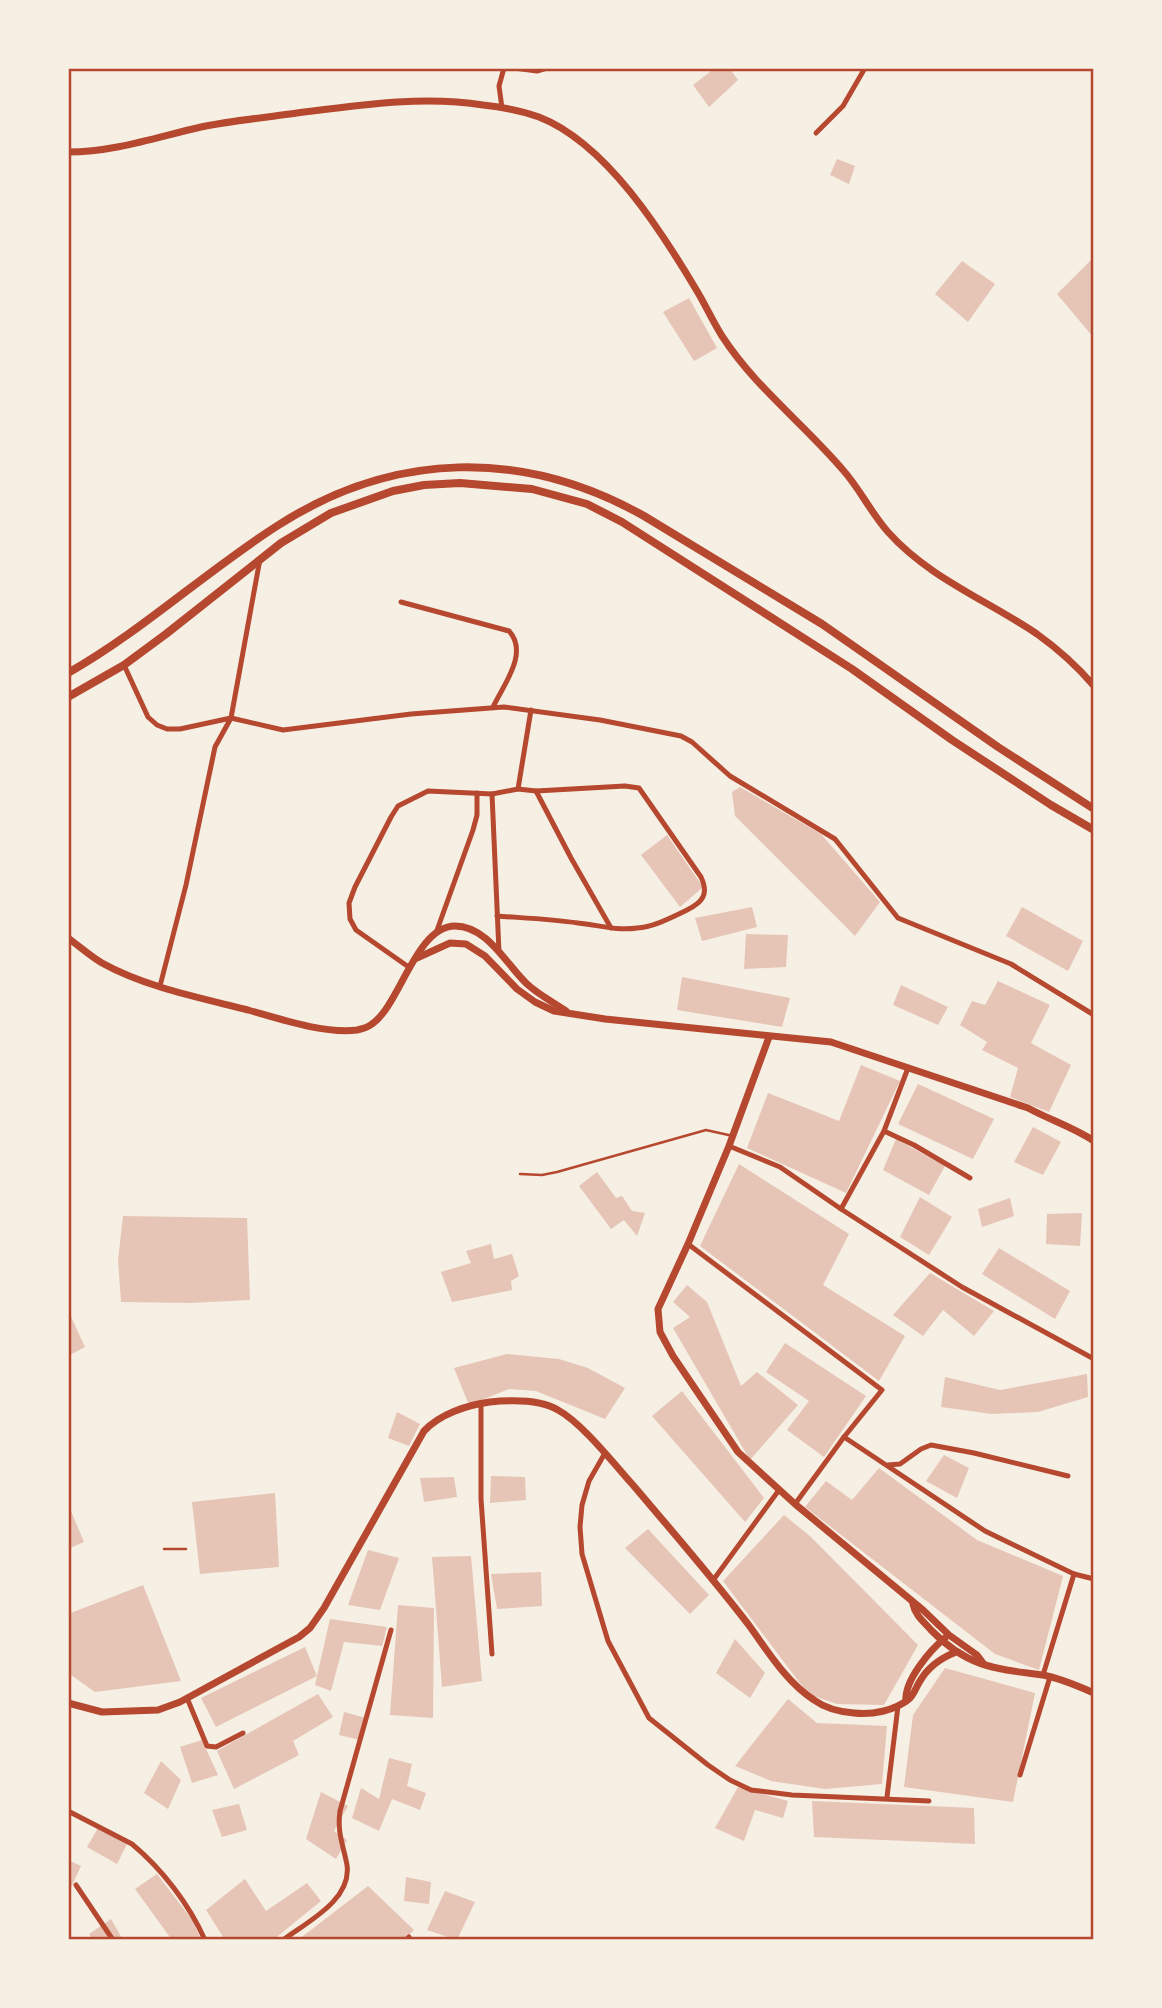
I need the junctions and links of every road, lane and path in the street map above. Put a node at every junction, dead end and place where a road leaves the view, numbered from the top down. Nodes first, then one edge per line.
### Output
1 (504, 68) edge
2 (514, 68) edge
3 (547, 68) edge
4 (865, 68) edge
5 (502, 108) junction
6 (816, 133) dead end
7 (68, 152) edge
8 (260, 559) junction
9 (401, 602) dead end
10 (862, 652) junction
11 (124, 665) junction
12 (852, 669) junction
13 (68, 673) edge
14 (1094, 686) edge
15 (68, 697) edge
16 (494, 707) junction
17 (531, 710) junction
18 (231, 718) junction
19 (518, 789) junction
20 (536, 791) junction
21 (477, 793) junction
22 (492, 794) junction
23 (1094, 809) edge
24 (1094, 830) edge
25 (497, 916) junction
26 (611, 928) junction
27 (436, 933) junction
28 (68, 938) edge
29 (499, 953) junction
30 (417, 958) junction
31 (410, 968) junction
32 (160, 986) junction
33 (567, 1012) junction
34 (1094, 1015) edge
35 (769, 1037) junction
36 (908, 1068) junction
37 (884, 1131) junction
38 (733, 1136) junction
39 (1094, 1141) edge
40 (729, 1146) junction
41 (520, 1174) dead end
42 (970, 1178) dead end
43 (841, 1209) junction
44 (688, 1244) junction
45 (1094, 1359) edge
46 (481, 1403) junction
47 (844, 1437) junction
48 (605, 1453) junction
49 (885, 1465) junction
50 (1068, 1476) dead end
51 (779, 1490) junction
52 (795, 1504) junction
53 (164, 1549) dead end
54 (186, 1549) dead end
55 (1074, 1574) junction
56 (714, 1579) junction
57 (1094, 1579) edge
58 (391, 1630) dead end
59 (946, 1638) junction
60 (956, 1651) junction
61 (492, 1654) dead end
62 (983, 1663) junction
63 (1046, 1676) junction
64 (1094, 1693) edge
65 (187, 1698) junction
66 (906, 1701) junction
67 (68, 1703) edge
68 (898, 1706) junction
69 (243, 1734) dead end
70 (1020, 1776) dead end
71 (887, 1797) junction
72 (929, 1801) dead end
73 (68, 1811) edge
74 (76, 1885) dead end
75 (113, 1940) edge
76 (205, 1940) edge
77 (283, 1940) edge

1 - 5 street
2 - 3 street
4 - 6 street
5 - 7 street
5 - 14 street
8 - 11 main road
8 - 12 main road
8 - 18 street
9 - 16 street
10 - 12 main road
10 - 13 main road
10 - 23 main road
11 - 15 main road
11 - 18 street
12 - 24 main road
16 - 17 street
16 - 18 street
17 - 19 street
17 - 34 street
18 - 32 street
19 - 20 street
19 - 22 street
20 - 26 street
20 - 26 street
21 - 22 street
21 - 27 street
21 - 31 street
22 - 25 street
25 - 26 street
25 - 29 street
27 - 29 street
27 - 30 street
28 - 32 street
29 - 33 street
30 - 31 street
30 - 33 street
31 - 32 street
33 - 35 street
35 - 36 street
35 - 38 street
36 - 37 street
36 - 39 street
37 - 42 street
37 - 43 street
38 - 40 street
38 - 41 lane
40 - 43 street
40 - 44 street
43 - 45 street
44 - 47 street
44 - 51 street
46 - 48 street
46 - 61 street
46 - 65 street
47 - 49 street
47 - 52 street
48 - 56 street
48 - 71 street
49 - 50 street
49 - 55 street
51 - 52 street
51 - 56 street
52 - 59 street
53 - 54 lane
55 - 57 street
55 - 63 street
56 - 68 street
58 - 77 street
59 - 60 street
59 - 62 street
59 - 66 street
60 - 62 street
60 - 66 street
62 - 63 street
63 - 64 street
63 - 70 street
65 - 67 street
65 - 69 street
66 - 68 street
68 - 71 street
71 - 72 street
73 - 76 street
74 - 75 street

